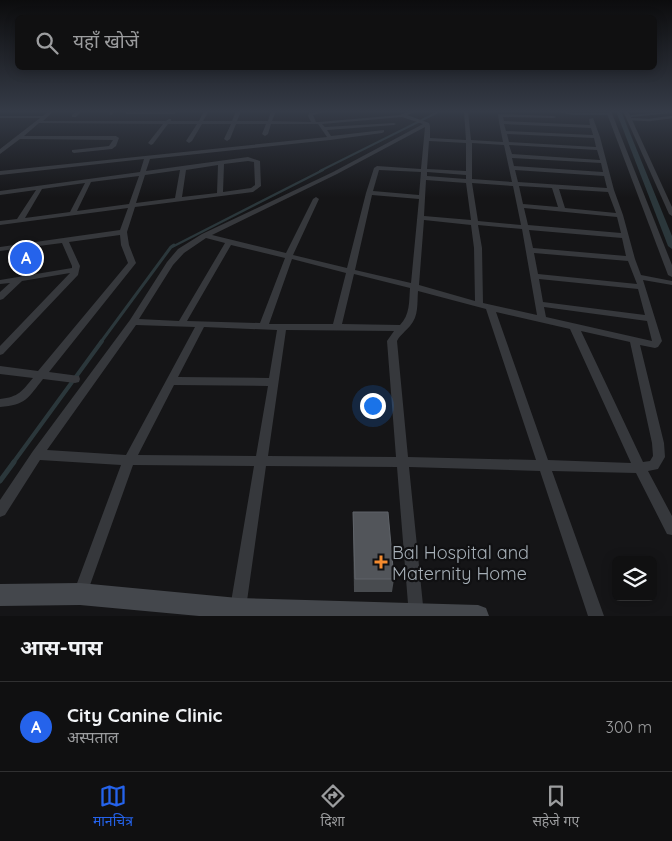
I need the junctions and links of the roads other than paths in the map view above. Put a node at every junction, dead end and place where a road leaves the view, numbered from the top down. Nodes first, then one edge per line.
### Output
1 (15, 140) edge
2 (115, 140) edge
3 (153, 140) edge
4 (313, 140) edge
5 (396, 140) edge
6 (427, 140) joint
7 (506, 140) edge
8 (598, 140) edge
9 (619, 140) edge
10 (638, 140) edge
11 (469, 142) junction
12 (151, 143) dead end
13 (507, 144) junction
14 (600, 149) junction
15 (2, 150) edge
16 (74, 151) dead end
17 (510, 156) junction
18 (148, 157) junction
19 (221, 162) junction
20 (604, 162) junction
21 (183, 168) junction
22 (513, 168) junction
23 (0, 173) edge
24 (144, 173) junction
25 (423, 174) junction
26 (607, 174) junction
27 (469, 177) junction
28 (89, 181) junction
29 (515, 184) junction
30 (555, 187) junction
31 (40, 188) junction
32 (611, 190) junction
33 (0, 193) edge
34 (368, 193) junction
35 (220, 194) junction
36 (421, 197) junction
37 (316, 199) dead end
38 (178, 200) junction
39 (132, 206) junction
40 (521, 206) junction
41 (562, 210) junction
42 (73, 214) junction
43 (672, 214) edge
44 (620, 215) junction
45 (420, 218) junction
46 (20, 220) junction
47 (0, 223) edge
48 (475, 223) junction
49 (524, 227) junction
50 (123, 232) junction
51 (206, 236) junction
52 (626, 236) junction
53 (64, 240) junction
54 (229, 242) junction
55 (0, 249) edge
56 (530, 250) junction
57 (289, 256) junction
58 (631, 259) junction
59 (76, 270) junction
60 (349, 272) junction
61 (672, 275) edge
62 (534, 276) junction
63 (638, 277) junction
64 (19, 279) junction
65 (0, 282) edge
66 (672, 283) edge
67 (415, 287) junction
68 (642, 287) junction
69 (0, 297) edge
70 (540, 304) junction
71 (484, 306) junction
72 (651, 319) junction
73 (542, 320) junction
74 (133, 322) junction
75 (181, 324) junction
76 (201, 324) junction
77 (263, 327) junction
78 (282, 327) junction
79 (337, 328) junction
80 (402, 328) junction
81 (574, 328) junction
82 (634, 341) junction
83 (0, 352) edge
84 (0, 370) edge
85 (40, 375) junction
86 (75, 378) dead end
87 (170, 381) junction
88 (274, 382) junction
89 (0, 403) edge
90 (37, 455) junction
91 (129, 460) junction
92 (402, 462) junction
93 (260, 463) junction
94 (545, 466) junction
95 (640, 468) junction
96 (0, 511) edge
97 (672, 529) edge
98 (80, 594) junction
99 (0, 595) edge
100 (238, 609) junction
101 (416, 615) edge
102 (478, 616) edge
103 (596, 616) edge

1 - 15 street
2 - 16 street
3 - 12 street
4 - 18 street
5 - 51 street
6 - 11 street
6 - 25 street
7 - 13 street
8 - 14 street
9 - 61 street
10 - 43 street
11 - 13 street
11 - 27 street
13 - 14 street
13 - 17 street
14 - 20 street
17 - 20 street
17 - 22 street
18 - 23 street
18 - 24 street
19 - 21 street
19 - 35 street
19 - 35 street
20 - 26 street
21 - 24 street
21 - 38 street
22 - 26 street
22 - 29 street
24 - 28 street
24 - 39 street
25 - 27 street
25 - 34 street
25 - 36 street
26 - 32 street
27 - 29 street
27 - 48 street
28 - 31 street
28 - 42 street
29 - 30 street
29 - 40 street
30 - 32 street
30 - 41 street
31 - 33 street
31 - 46 street
32 - 44 street
34 - 36 street
34 - 60 street
35 - 38 street
36 - 45 street
37 - 57 street
38 - 39 street
39 - 42 street
39 - 50 street
40 - 41 street
40 - 49 street
41 - 44 street
42 - 46 street
44 - 52 street
45 - 48 street
45 - 67 street
46 - 47 street
48 - 49 street
48 - 71 street
49 - 52 street
49 - 56 street
50 - 53 street
50 - 85 street
51 - 54 street
51 - 74 street
52 - 58 street
53 - 55 street
53 - 59 street
54 - 57 street
54 - 75 street
56 - 58 street
56 - 62 street
57 - 60 street
57 - 77 street
58 - 63 street
59 - 64 street
59 - 83 street
60 - 67 street
60 - 79 street
62 - 68 street
62 - 70 street
63 - 66 street
63 - 68 street
64 - 65 street
64 - 69 street
67 - 71 street
67 - 80 street
68 - 72 street
70 - 72 street
70 - 73 street
71 - 73 street
71 - 94 street
72 - 82 street
73 - 81 street
74 - 75 street
74 - 90 street
75 - 76 street
76 - 77 street
76 - 87 street
77 - 78 street
78 - 79 street
78 - 88 street
79 - 80 street
80 - 92 street
81 - 82 street
81 - 95 street
82 - 95 street
84 - 85 street
85 - 86 street
85 - 89 street
87 - 88 street
87 - 91 street
88 - 93 street
90 - 91 street
90 - 96 street
91 - 93 street
91 - 98 street
92 - 93 street
92 - 94 street
92 - 101 street
93 - 100 street
94 - 95 street
94 - 103 street
95 - 97 street
98 - 99 main road
98 - 100 main road
100 - 101 main road
101 - 102 main road

